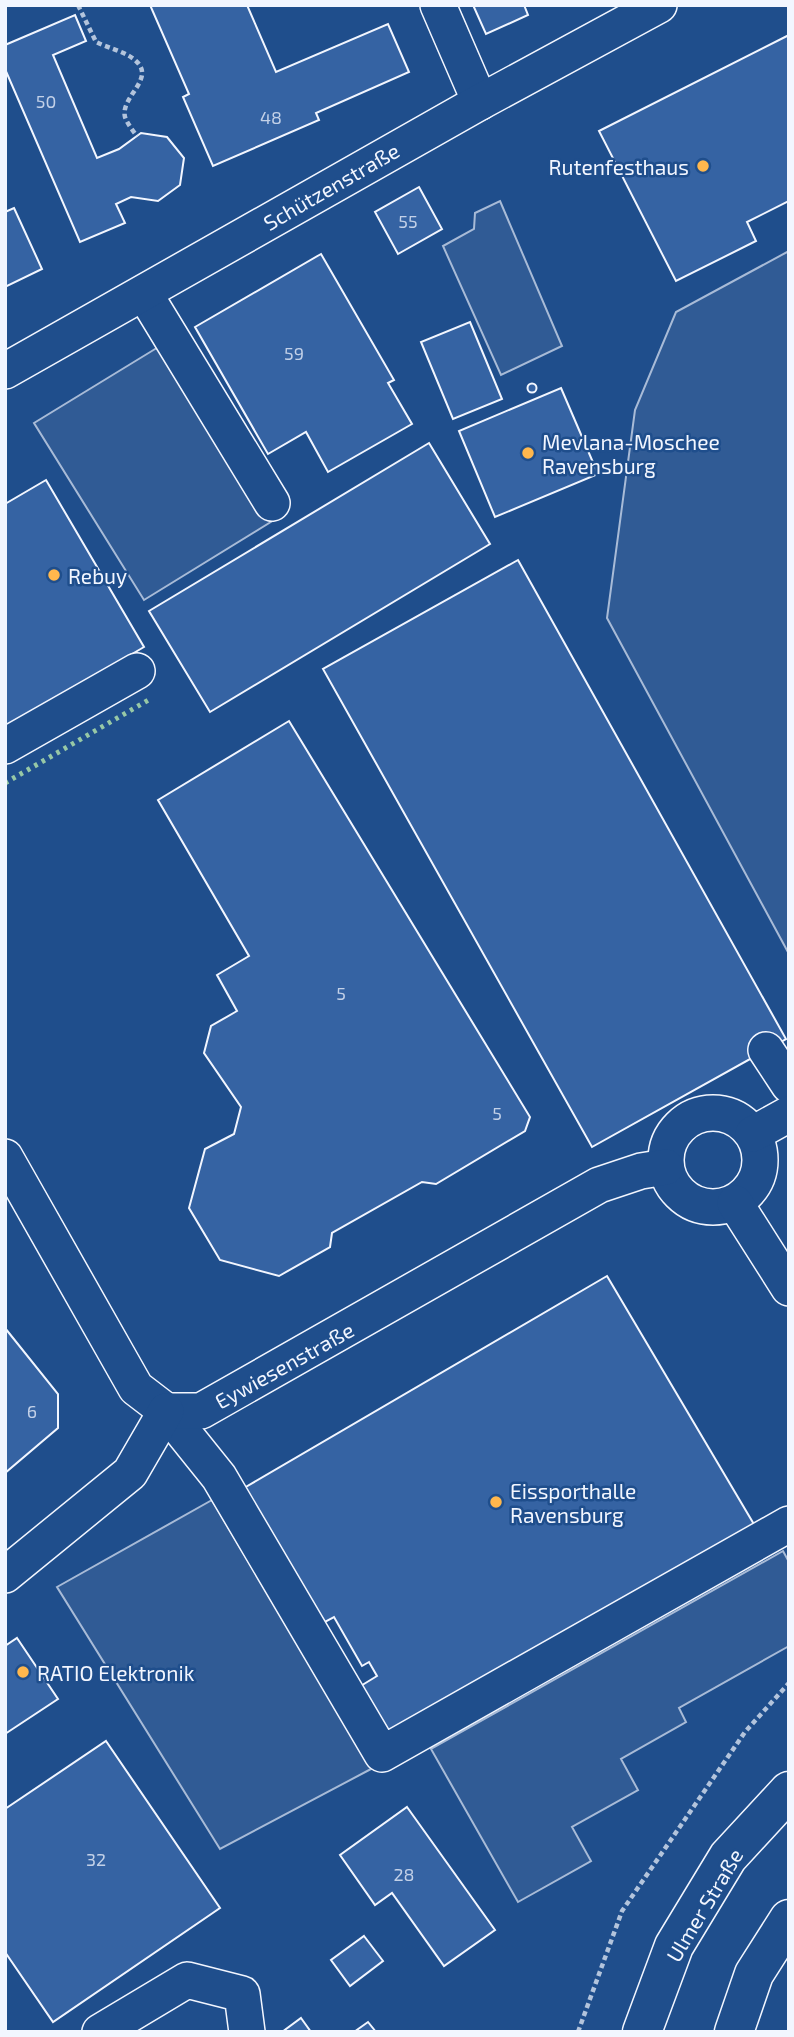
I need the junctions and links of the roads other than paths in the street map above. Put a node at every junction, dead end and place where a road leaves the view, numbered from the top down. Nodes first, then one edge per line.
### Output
1 (438, 5) edge
2 (659, 5) edge
3 (480, 102) junction
4 (144, 293) junction
5 (5, 371) edge
6 (272, 503) dead end
7 (136, 671) dead end
8 (5, 746) edge
9 (766, 1050) dead end
10 (789, 1085) edge
11 (789, 1114) edge
12 (753, 1134) junction
13 (5, 1157) edge
14 (666, 1167) junction
15 (735, 1203) junction
16 (789, 1288) edge
17 (166, 1411) junction
18 (789, 1524) edge
19 (5, 1575) edge
20 (789, 1791) edge
21 (789, 1919) edge
22 (100, 2032) edge
23 (247, 2032) edge
24 (642, 2032) edge
25 (734, 2032) edge

1 - 3 street
2 - 3 street, Schützenstraße
3 - 4 street, Schützenstraße
4 - 5 street, Schützenstraße
4 - 6 street
7 - 8 street
9 - 10 street
11 - 12 street
12 - 14 street
12 - 15 street
13 - 17 street
14 - 15 street
14 - 17 street, Eywiesenstraße
15 - 16 street
17 - 18 street
17 - 19 street
20 - 24 main road, Ulmer Straße
21 - 25 main road
22 - 23 street

